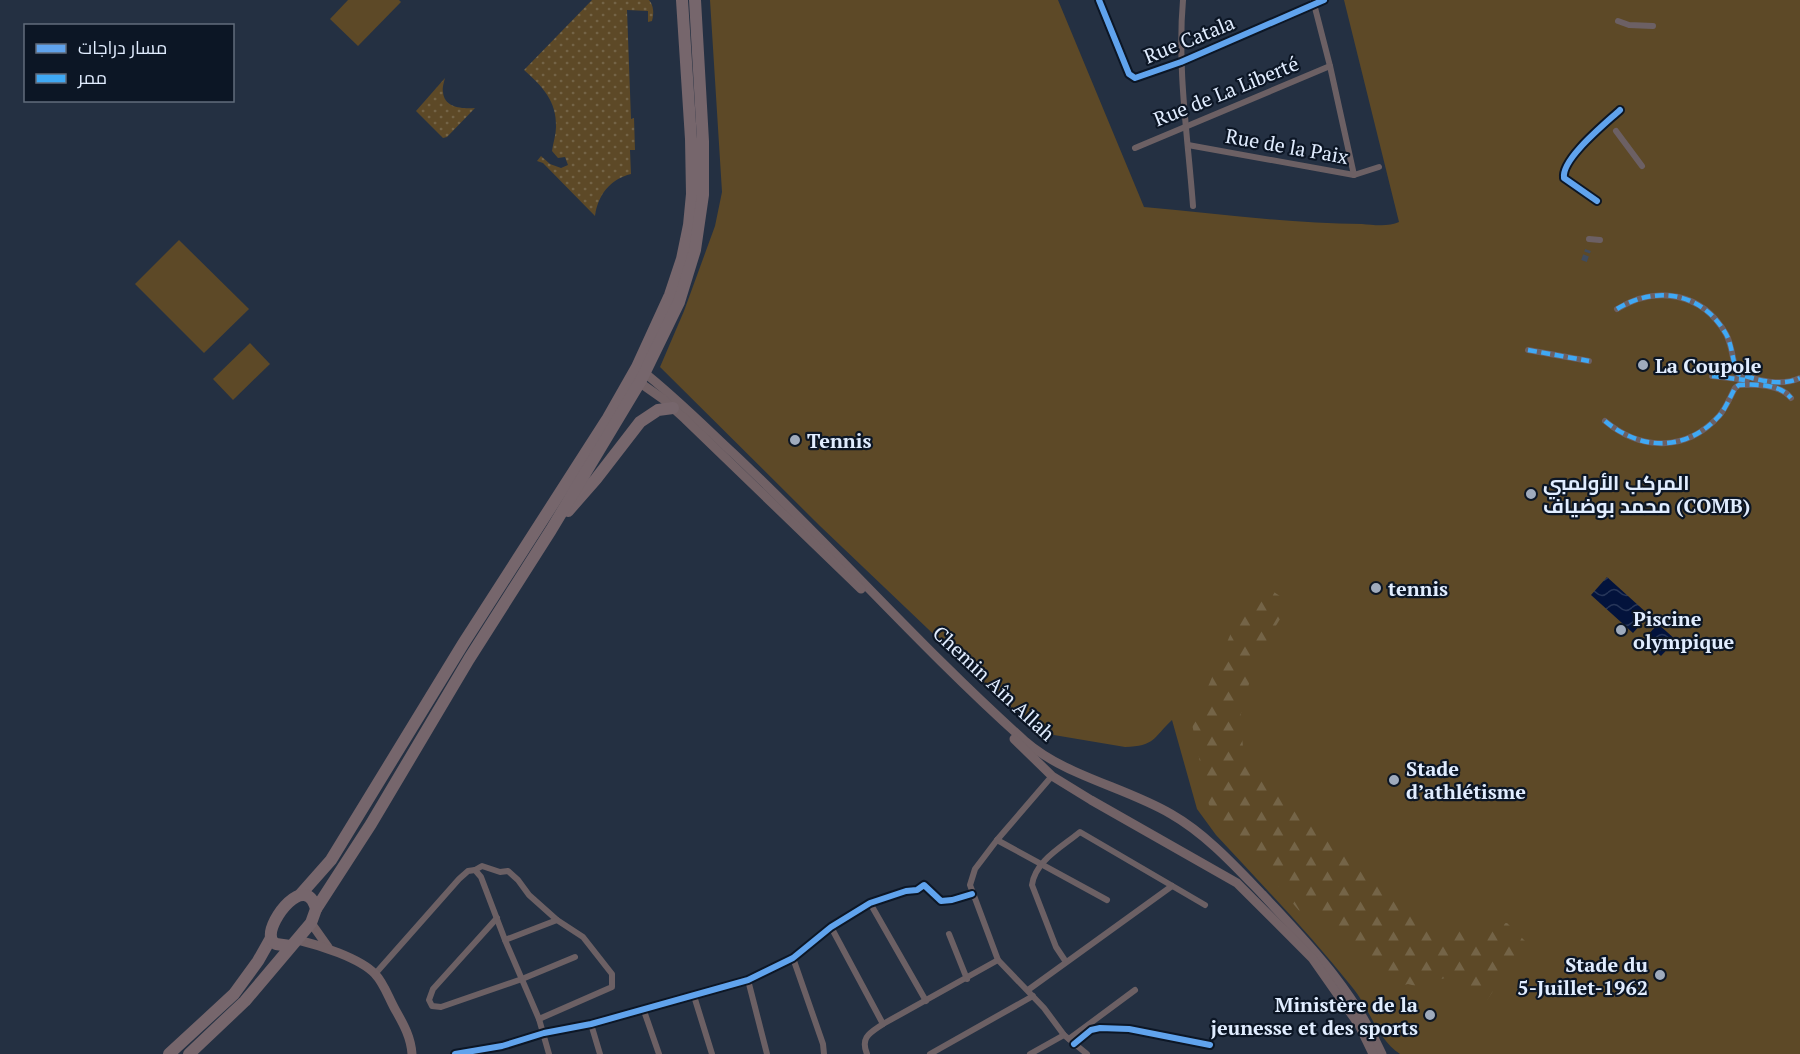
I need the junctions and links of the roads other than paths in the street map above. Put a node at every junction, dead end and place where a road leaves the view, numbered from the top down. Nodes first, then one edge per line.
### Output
1 (682, 0) edge
2 (695, 0) edge
3 (1099, 0) edge
4 (1183, 0) edge
5 (1324, 0) edge
6 (1314, 2) edge
7 (1618, 21) dead end
8 (1653, 26) dead end
9 (1181, 62) junction
10 (1330, 66) junction
11 (1620, 110) dead end
12 (1186, 125) junction
13 (1616, 131) dead end
14 (1188, 146) junction
15 (1135, 148) dead end
16 (1642, 166) dead end
17 (1378, 167) dead end
18 (1354, 175) junction
19 (1597, 201) dead end
20 (1193, 206) dead end
21 (1589, 239) dead end
22 (1600, 240) dead end
23 (1617, 309) dead end
24 (1528, 350) dead end
25 (1589, 361) dead end
26 (638, 375) junction
27 (1712, 376) dead end
28 (1800, 378) edge
29 (1759, 383) junction
30 (1791, 398) dead end
31 (674, 408) junction
32 (1605, 421) dead end
33 (551, 530) junction
34 (1062, 765) junction
35 (1052, 776) junction
36 (997, 840) junction
37 (1218, 849) junction
38 (1040, 864) junction
39 (1208, 866) junction
40 (475, 870) junction
41 (1172, 886) junction
42 (972, 894) junction
43 (300, 895) junction
44 (1107, 900) dead end
45 (870, 903) junction
46 (1205, 905) dead end
47 (316, 909) junction
48 (497, 918) junction
49 (557, 920) junction
50 (311, 923) junction
51 (831, 927) junction
52 (949, 934) dead end
53 (271, 938) junction
54 (505, 940) junction
55 (294, 943) junction
56 (328, 947) junction
57 (575, 957) dead end
58 (793, 958) junction
59 (998, 960) junction
60 (1066, 962) junction
61 (375, 974) junction
62 (522, 979) junction
63 (967, 979) junction
64 (748, 980) junction
65 (1028, 990) junction
66 (1135, 990) dead end
67 (694, 996) junction
68 (1033, 996) junction
69 (926, 1001) junction
70 (643, 1008) junction
71 (539, 1018) junction
72 (883, 1023) junction
73 (591, 1024) junction
74 (544, 1033) junction
75 (1069, 1039) junction
76 (1210, 1045) dead end
77 (463, 1053) edge
78 (169, 1054) edge
79 (189, 1054) edge
80 (412, 1054) edge
81 (454, 1054) edge
82 (549, 1054) edge
83 (600, 1054) edge
84 (659, 1054) edge
85 (712, 1054) edge
86 (768, 1054) edge
87 (824, 1054) edge
88 (867, 1054) edge
89 (930, 1054) edge
90 (1030, 1054) edge
91 (1087, 1054) edge
92 (1373, 1054) edge
93 (1382, 1054) edge

1 - 26 highway
2 - 26 highway
3 - 9 street, Rue Catala
4 - 9 street
5 - 6 street, Rue Catala
6 - 9 street, Rue Catala
6 - 10 street
7 - 8 street
9 - 12 street
10 - 12 street, Rue de La Liberté
10 - 18 street
11 - 19 street
12 - 14 street
12 - 15 street, Rue de La Liberté
13 - 16 street
14 - 18 street, Rue de la Paix
14 - 20 street
17 - 18 street, Rue de la Paix
21 - 22 street
23 - 29 street
24 - 25 street
26 - 31 main road, Chemin Aîn Allah
26 - 33 highway
26 - 34 main road, Chemin Aîn Allah
26 - 43 highway
27 - 29 street
28 - 29 street
29 - 30 street
29 - 32 street
31 - 33 highway
31 - 35 main road, Chemin Aîn Allah
33 - 47 highway
34 - 35 main road
34 - 37 main road, Chemin Aîn Allah
35 - 36 street
35 - 39 main road, Chemin Aîn Allah
36 - 38 street
36 - 42 street
37 - 39 main road
37 - 93 main road, Chemin Aîn Allah
38 - 41 street
38 - 44 street
38 - 60 street
39 - 92 main road, Chemin Aîn Allah
40 - 48 street
40 - 49 street
40 - 61 street
41 - 46 street
41 - 60 street
42 - 45 street
42 - 59 street
43 - 47 highway
43 - 53 highway
45 - 51 street
45 - 69 street
47 - 50 highway
48 - 54 street
48 - 62 street
49 - 54 street
49 - 71 street
50 - 55 highway
50 - 56 main road
51 - 58 street
51 - 72 street
52 - 63 street
53 - 55 highway
53 - 78 highway
54 - 62 street
55 - 56 main road
55 - 79 highway
56 - 61 main road
57 - 62 street
58 - 64 street
58 - 87 street
59 - 63 street
59 - 65 street
60 - 65 street
61 - 80 main road
62 - 71 street
63 - 69 street
64 - 67 street
64 - 86 street
65 - 68 street
66 - 75 street
67 - 70 street
67 - 85 street
68 - 75 street
68 - 89 street
69 - 72 street
70 - 73 street
70 - 84 street
71 - 74 street
72 - 88 street
73 - 74 street
73 - 83 street
74 - 77 street
74 - 82 street
75 - 76 street
75 - 90 street
75 - 91 street
77 - 81 street

